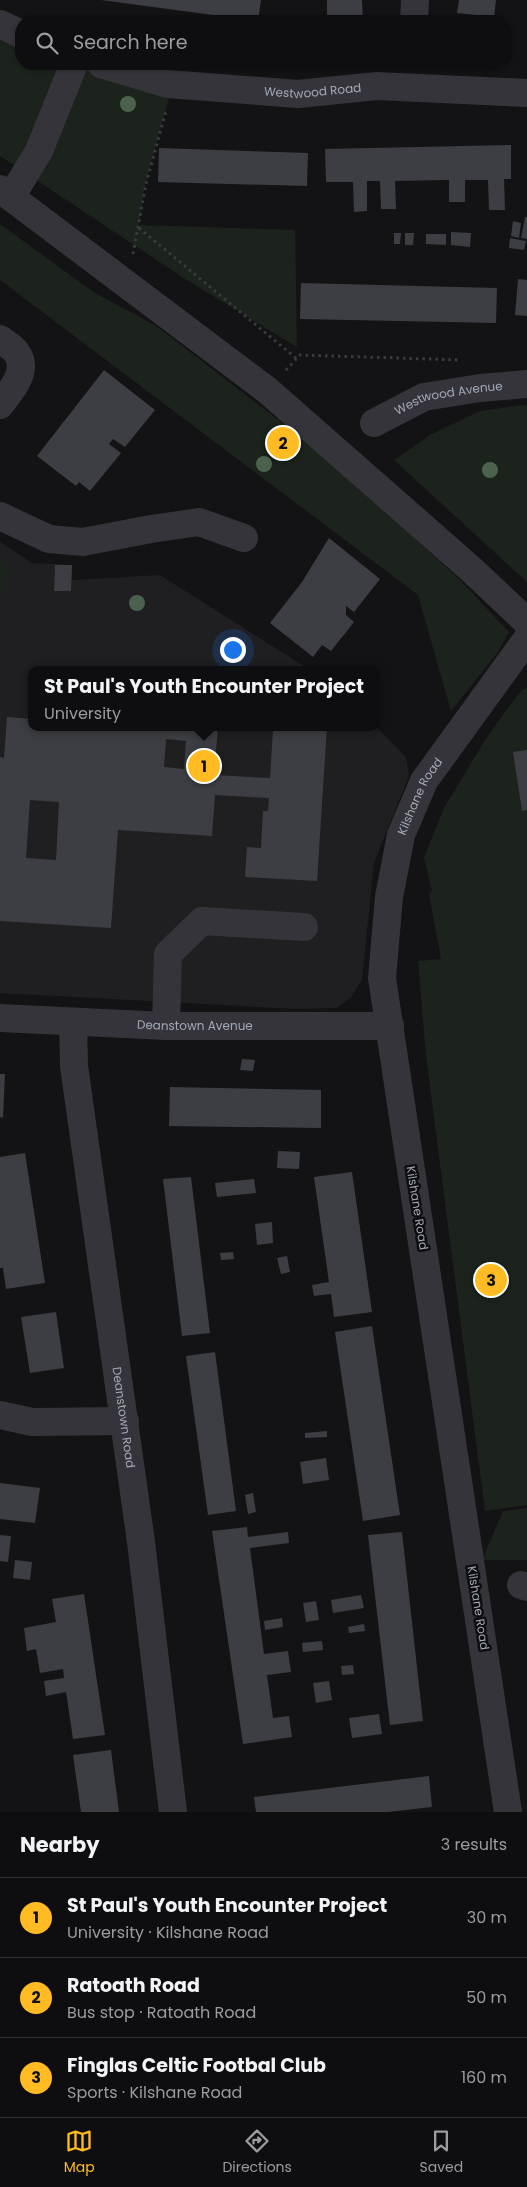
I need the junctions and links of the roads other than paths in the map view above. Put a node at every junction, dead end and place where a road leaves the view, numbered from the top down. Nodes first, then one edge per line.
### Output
1 (415, 0) edge
2 (414, 15) edge
3 (0, 24) edge
4 (15, 31) edge
5 (72, 70) edge
6 (123, 70) edge
7 (527, 93) edge
8 (5, 193) edge
9 (0, 339) edge
10 (527, 384) edge
11 (0, 405) edge
12 (374, 423) dead end
13 (0, 516) edge
14 (244, 538) dead end
15 (527, 622) edge
16 (527, 639) edge
17 (304, 927) dead end
18 (0, 1018) edge
19 (73, 1022) junction
20 (166, 1026) junction
21 (390, 1026) junction
22 (0, 1415) edge
23 (125, 1421) junction
24 (173, 1812) edge
25 (508, 1812) edge

1 - 2 street
3 - 4 street
5 - 8 street
6 - 7 street, Westwood Road
8 - 15 street
9 - 11 street
10 - 12 street, Westwood Avenue
13 - 14 street
16 - 21 street, Kilshane Road
17 - 20 street
18 - 19 street, Deanstown Avenue
19 - 20 street, Deanstown Avenue
19 - 23 street, Deanstown Road
20 - 21 street, Deanstown Avenue
21 - 25 street, Kilshane Road
22 - 23 street
23 - 24 street, Deanstown Road

